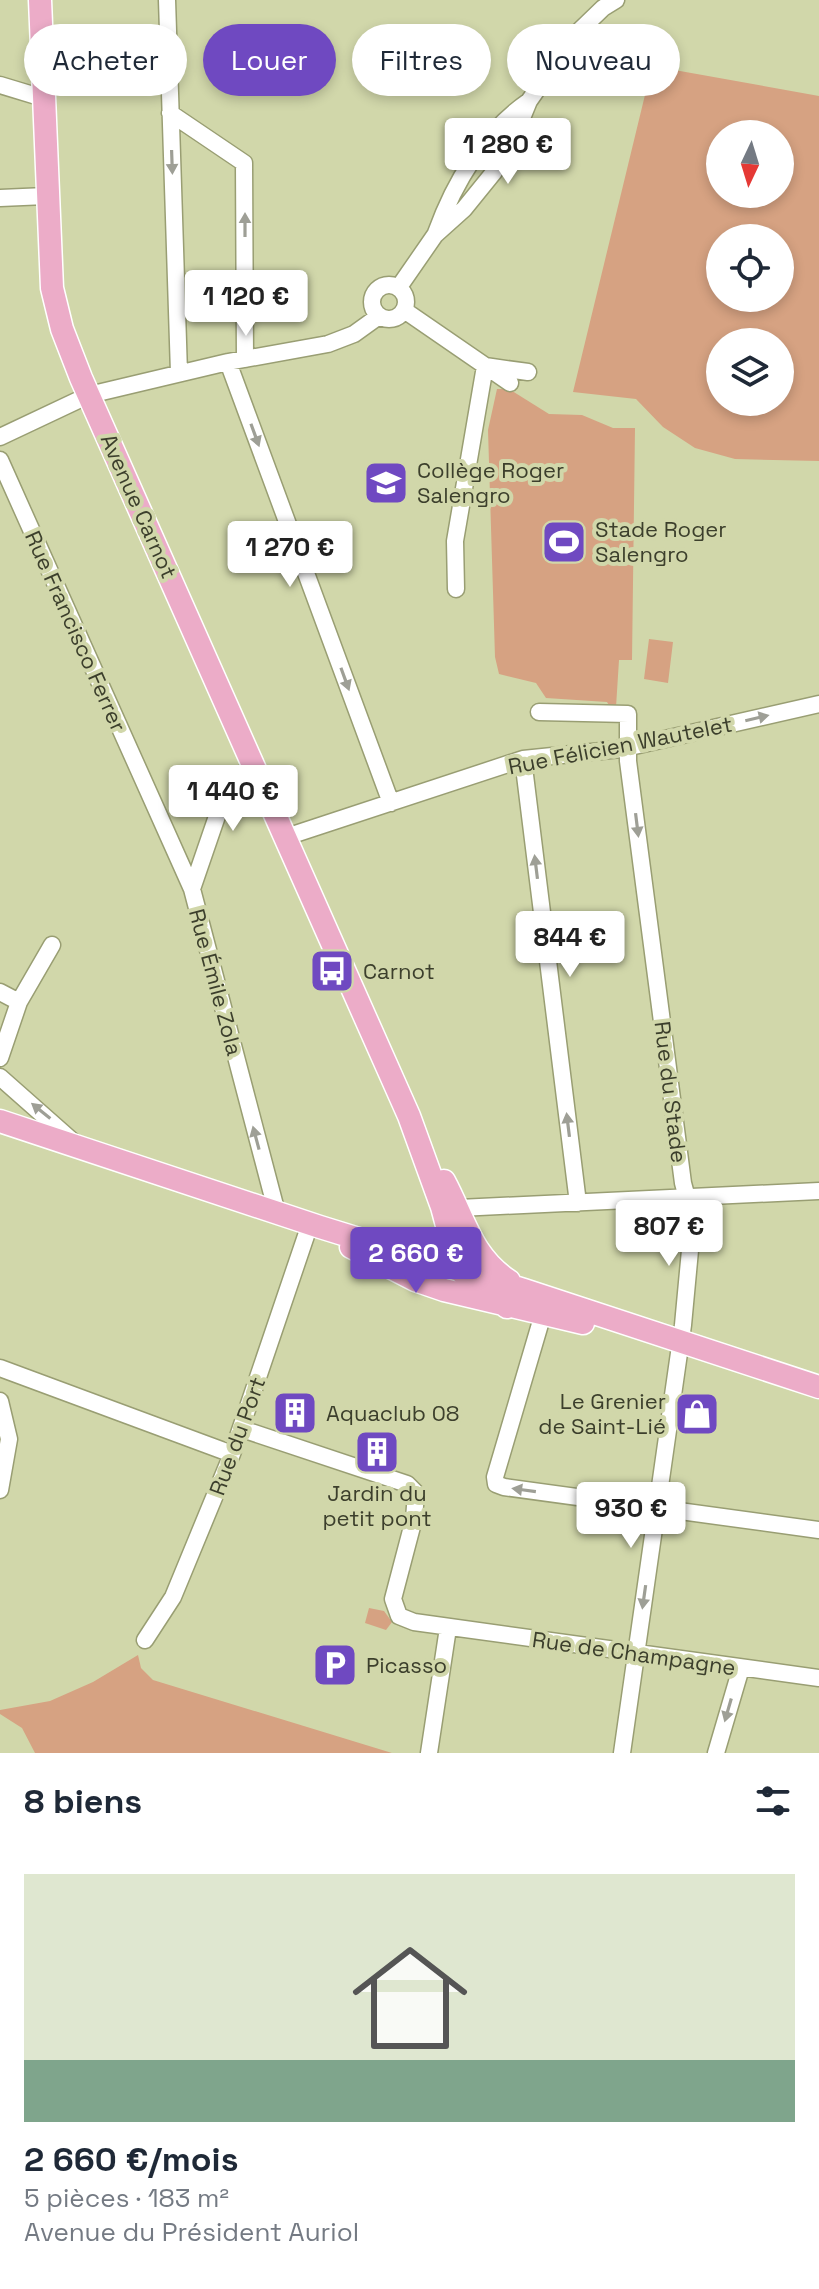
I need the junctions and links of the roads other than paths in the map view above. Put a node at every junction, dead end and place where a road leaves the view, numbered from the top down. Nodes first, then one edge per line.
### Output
1 (40, 0) edge
2 (167, 0) edge
3 (616, 0) edge
4 (0, 85) edge
5 (43, 98) junction
6 (529, 101) junction
7 (170, 113) junction
8 (46, 196) junction
9 (0, 198) edge
10 (435, 235) junction
11 (399, 287) junction
12 (404, 310) junction
13 (379, 316) junction
14 (236, 360) junction
15 (485, 366) junction
16 (528, 372) dead end
17 (179, 373) junction
18 (510, 383) dead end
19 (89, 395) junction
20 (0, 437) edge
21 (0, 460) edge
22 (456, 589) dead end
23 (819, 704) edge
24 (539, 712) dead end
25 (627, 748) junction
26 (523, 759) junction
27 (253, 764) junction
28 (391, 803) junction
29 (286, 837) junction
30 (192, 889) junction
31 (52, 945) dead end
32 (0, 992) edge
33 (19, 1002) junction
34 (0, 1058) edge
35 (0, 1077) edge
36 (0, 1121) edge
37 (80, 1147) junction
38 (819, 1191) edge
39 (691, 1198) junction
40 (578, 1203) junction
41 (277, 1213) junction
42 (453, 1216) junction
43 (315, 1226) junction
44 (470, 1238) junction
45 (409, 1255) junction
46 (390, 1267) junction
47 (459, 1270) junction
48 (524, 1290) junction
49 (507, 1307) junction
50 (543, 1314) junction
51 (680, 1347) junction
52 (0, 1368) edge
53 (819, 1387) edge
54 (0, 1401) edge
55 (819, 1401) edge
56 (242, 1429) junction
57 (232, 1454) junction
58 (0, 1490) edge
59 (657, 1509) junction
60 (819, 1530) edge
61 (448, 1628) junction
62 (145, 1640) dead end
63 (636, 1653) junction
64 (741, 1668) junction
65 (819, 1678) edge
66 (429, 1753) edge
67 (622, 1753) edge
68 (716, 1753) edge

1 - 5 main road, Avenue Carnot
2 - 7 street
3 - 6 street
4 - 5 street
5 - 8 main road, Avenue Carnot
6 - 10 street
6 - 10 street
14 -> 7 street
7 -> 17 street
8 - 9 street
8 - 19 main road, Avenue Carnot
10 - 11 street
11 - 12 street
11 - 13 street
12 - 13 street
12 - 15 street
13 - 14 street
14 - 17 street
14 -> 28 street
15 - 16 street
15 - 18 street
15 - 22 street
17 - 19 street
19 - 20 street
19 - 27 main road, Avenue Carnot
21 - 30 street, Rue Francisco Ferrer
25 -> 23 street, Rue Félicien Wautelet
24 - 25 street
25 - 26 street, Rue Félicien Wautelet
25 -> 39 street, Rue du Stade
26 - 28 street, Rue Félicien Wautelet
40 -> 26 street
27 - 29 main road, Avenue Carnot
27 - 30 street, Rue Émile Zola
28 - 29 street, Rue Félicien Wautelet
29 - 42 main road, Avenue Carnot
41 -> 30 street, Rue Émile Zola
31 - 33 street
32 - 33 street
33 - 34 street
37 -> 35 street
36 - 37 main road
37 - 41 main road
38 - 39 street
39 - 40 street
39 - 51 street, Rue du Stade
40 - 42 street
41 - 43 main road
42 - 44 main road, Avenue Carnot
42 - 45 main road
42 - 47 main road, Avenue Carnot
43 - 45 main road
43 - 46 main road
43 - 56 street, Rue du Port
44 - 47 main road
44 - 48 main road, Avenue Carnot
45 - 47 main road
46 - 47 main road
46 - 49 main road
47 - 48 main road
47 - 49 main road
48 - 51 main road
49 - 50 main road
50 - 51 main road
59 -> 50 street
51 - 53 main road
51 - 55 main road
51 - 59 street, Rue du Stade
52 - 57 street
54 - 58 street
56 - 57 street, Rue du Port
56 - 61 street, Rue de Champagne
57 - 62 street, Rue du Port
59 - 60 street
59 -> 63 street, Rue du Stade
61 - 63 street, Rue de Champagne
61 - 66 street
63 - 64 street, Rue de Champagne
63 - 67 street, Rue du Stade
64 - 65 street, Rue de Champagne
64 -> 68 street

